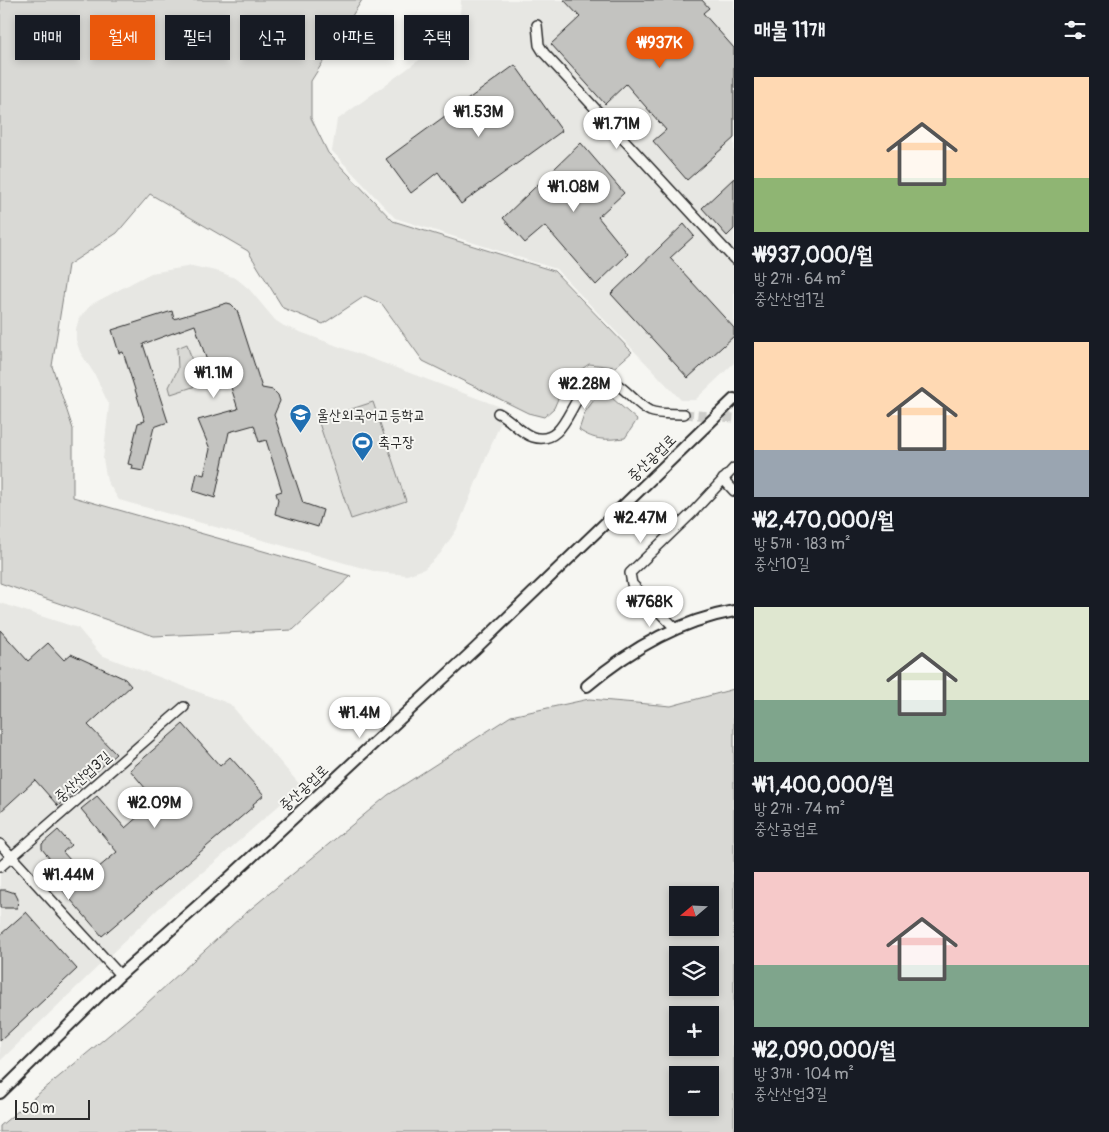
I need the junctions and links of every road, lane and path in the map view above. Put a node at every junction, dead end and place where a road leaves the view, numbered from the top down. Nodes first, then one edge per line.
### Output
1 (536, 25) dead end
2 (734, 259) edge
3 (734, 399) edge
4 (498, 413) dead end
5 (684, 414) tunnel mouth
6 (734, 468) edge
7 (723, 478) junction
8 (734, 491) edge
9 (734, 611) edge
10 (675, 628) junction
11 (587, 686) dead end
12 (184, 707) dead end
13 (0, 844) edge
14 (12, 856) junction
15 (0, 868) edge
16 (120, 975) junction
17 (0, 1093) edge

1 - 2 street
3 - 16 street, 중산공업로
4 - 5 street
6 - 7 street
7 - 8 street
7 - 10 street
9 - 10 street
10 - 11 street
12 - 14 street, 중산산업3길
13 - 14 street
14 - 15 street, 중산산업3길
14 - 16 street
16 - 17 street, 중산공업로

